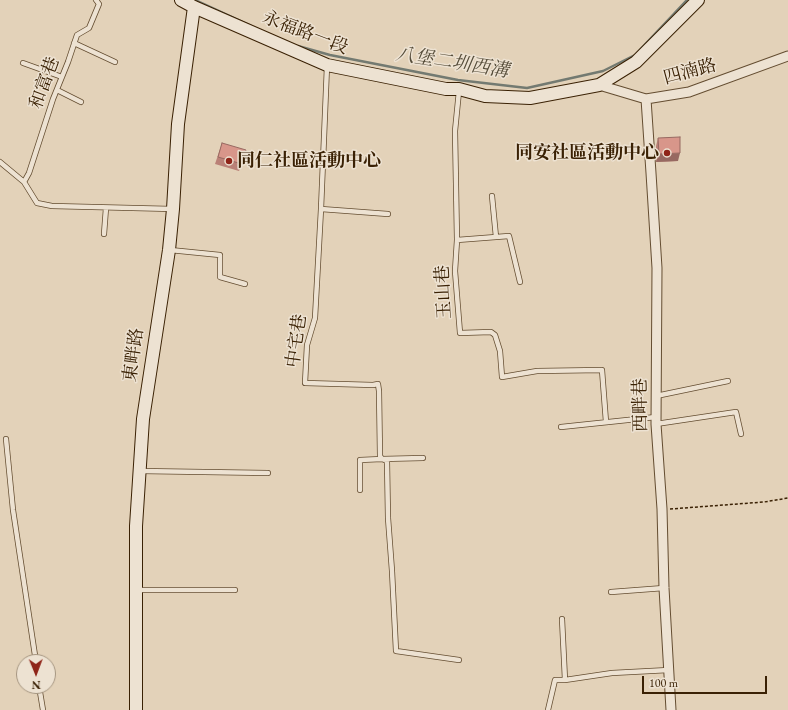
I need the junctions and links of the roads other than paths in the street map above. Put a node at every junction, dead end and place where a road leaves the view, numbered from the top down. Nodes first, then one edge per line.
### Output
1 (96, 0) edge
2 (181, 0) edge
3 (698, 0) edge
4 (194, 7) junction
5 (74, 43) junction
6 (788, 56) edge
7 (115, 62) dead end
8 (23, 63) dead end
9 (327, 65) junction
10 (62, 77) junction
11 (599, 85) junction
12 (459, 89) junction
13 (57, 90) junction
14 (646, 99) junction
15 (80, 102) dead end
16 (0, 162) edge
17 (24, 182) junction
18 (492, 196) dead end
19 (106, 208) junction
20 (173, 209) junction
21 (321, 210) junction
22 (388, 214) dead end
23 (104, 234) dead end
24 (496, 237) junction
25 (457, 240) junction
26 (169, 250) junction
27 (520, 282) dead end
28 (245, 284) dead end
29 (728, 381) dead end
30 (656, 396) junction
31 (656, 420) junction
32 (606, 422) junction
33 (561, 427) dead end
34 (741, 434) dead end
35 (6, 439) dead end
36 (423, 458) dead end
37 (382, 459) junction
38 (140, 471) junction
39 (268, 473) dead end
40 (360, 490) dead end
41 (664, 588) junction
42 (136, 590) junction
43 (235, 590) dead end
44 (612, 592) dead end
45 (562, 619) dead end
46 (35, 654) edge
47 (459, 660) dead end
48 (669, 670) junction
49 (565, 680) junction
50 (40, 694) edge
51 (43, 710) edge
52 (136, 710) edge
53 (548, 710) edge
54 (671, 710) edge

1 - 5 lane, 和富巷
2 - 4 street, 永福路一段
3 - 11 street, 永福路一段
4 - 9 street, 永福路一段
4 - 20 street, 東畔路
5 - 7 lane
5 - 10 lane, 和富巷
6 - 14 street, 四湳路
8 - 10 lane
9 - 12 street, 永福路一段
9 - 21 lane, 中宅巷
10 - 13 lane, 和富巷
11 - 12 street, 永福路一段
11 - 14 street, 四湳路
12 - 25 lane, 玉山巷
13 - 15 lane
13 - 17 lane, 和富巷
14 - 30 street, 西畔巷
16 - 17 lane
17 - 19 lane
18 - 24 lane
19 - 20 lane
19 - 23 lane
20 - 26 street, 東畔路
21 - 22 lane
21 - 37 lane, 中宅巷
24 - 25 lane
24 - 27 lane
25 - 32 lane, 玉山巷
26 - 28 lane
26 - 38 street, 東畔路
29 - 30 lane
30 - 31 street, 西畔巷
31 - 32 lane
31 - 34 lane
31 - 41 street, 西畔巷
32 - 33 lane
35 - 46 lane
36 - 37 lane
37 - 40 lane
37 - 47 lane, 中宅巷
38 - 39 lane
38 - 42 street, 東畔路
41 - 44 lane
41 - 48 street, 西畔巷
42 - 43 lane
42 - 52 street, 東畔路
45 - 49 lane
48 - 49 lane
48 - 54 street, 西畔巷
49 - 53 lane
50 - 51 lane

